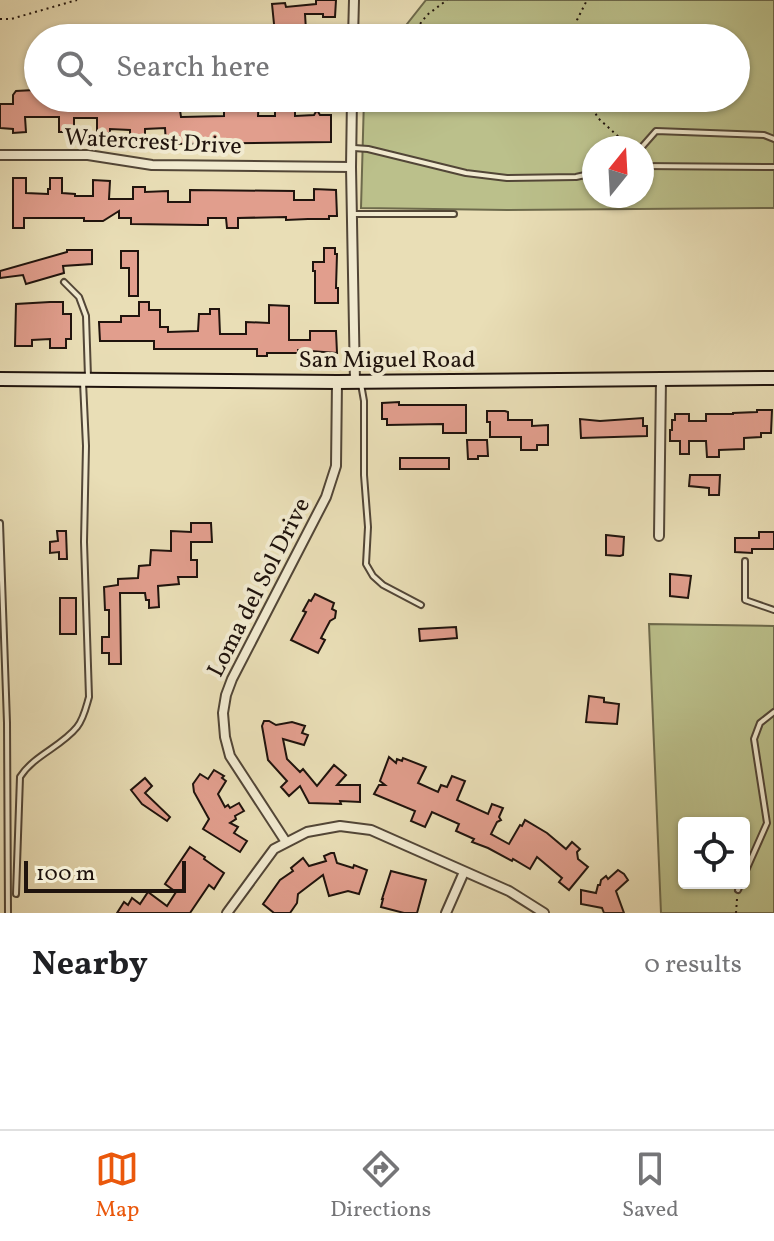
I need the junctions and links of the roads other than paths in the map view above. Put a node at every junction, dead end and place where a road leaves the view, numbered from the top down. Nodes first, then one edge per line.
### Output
1 (354, 0) edge
2 (353, 24) edge
3 (352, 112) edge
4 (652, 136) edge
5 (774, 139) edge
6 (351, 148) junction
7 (0, 155) edge
8 (654, 166) edge
9 (351, 167) junction
10 (774, 167) edge
11 (582, 176) edge
12 (353, 214) junction
13 (454, 214) dead end
14 (64, 282) dead end
15 (774, 378) edge
16 (0, 379) edge
17 (661, 379) junction
18 (86, 380) junction
19 (337, 382) junction
20 (358, 382) junction
21 (0, 523) edge
22 (659, 536) dead end
23 (745, 561) dead end
24 (421, 605) dead end
25 (774, 610) edge
26 (774, 712) edge
27 (286, 842) junction
28 (750, 861) edge
29 (464, 872) junction
30 (16, 894) dead end
31 (8, 913) edge
32 (227, 913) edge
33 (446, 913) edge
34 (544, 913) edge

1 - 2 street
3 - 6 street
4 - 5 lane
6 - 9 street
6 - 11 lane
7 - 9 street, Watercrest Drive
8 - 10 lane
9 - 12 street
12 - 13 lane
12 - 20 street
14 - 18 lane
15 - 17 street, San Miguel Road
16 - 18 street, San Miguel Road
17 - 20 street, San Miguel Road
17 - 22 street
18 - 19 street, San Miguel Road
18 - 30 lane
19 - 20 street, San Miguel Road
19 - 27 street, Loma del Sol Drive
20 - 24 lane
21 - 31 lane
23 - 25 lane
26 - 28 lane
27 - 29 street
27 - 32 street
29 - 33 street
29 - 34 street

